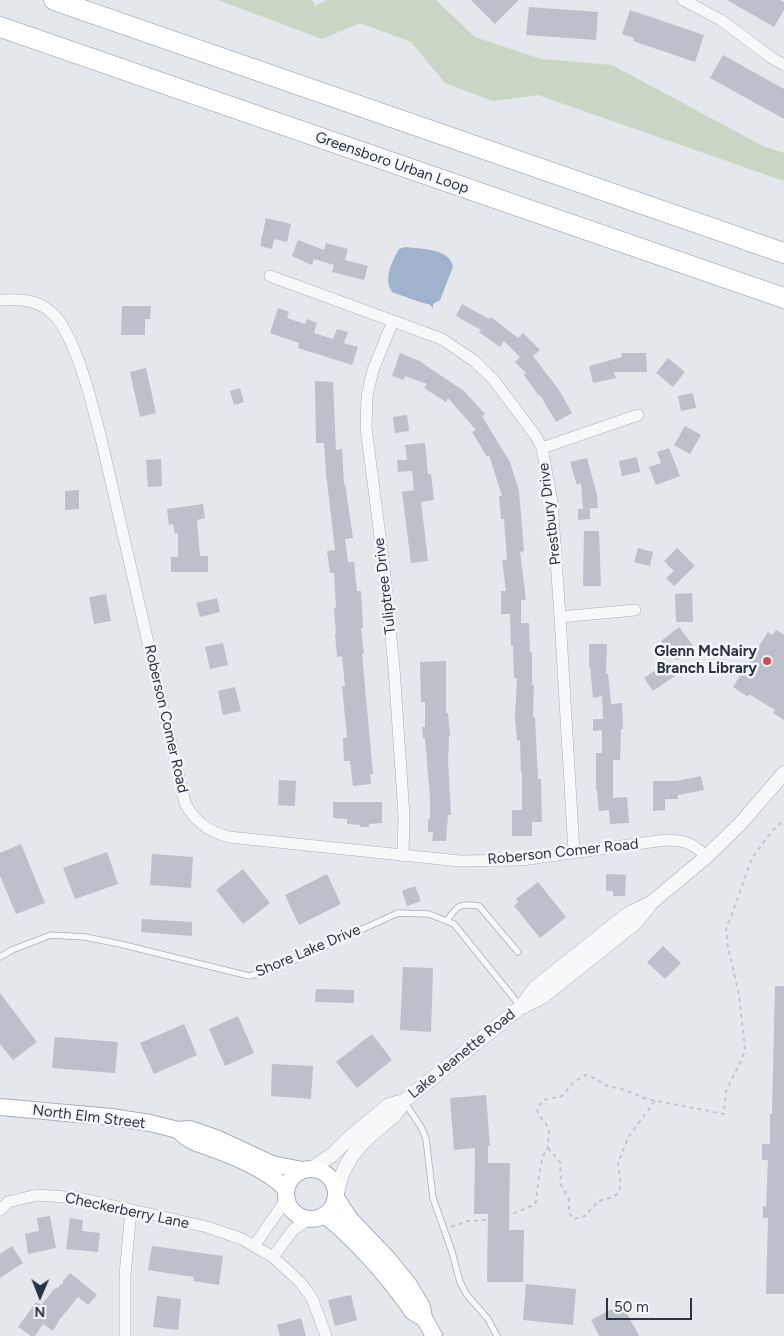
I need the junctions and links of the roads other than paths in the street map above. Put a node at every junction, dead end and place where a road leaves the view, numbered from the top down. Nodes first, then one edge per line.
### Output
1 (54, 0) edge
2 (683, 0) edge
3 (0, 27) edge
4 (784, 65) edge
5 (784, 253) edge
6 (270, 276) dead end
7 (784, 298) edge
8 (0, 300) edge
9 (393, 321) junction
10 (638, 414) dead end
11 (542, 448) junction
12 (635, 610) dead end
13 (560, 616) junction
14 (784, 773) edge
15 (574, 852) junction
16 (403, 856) junction
17 (706, 857) junction
18 (447, 921) junction
19 (518, 952) dead end
20 (0, 957) edge
21 (521, 1007) junction
22 (404, 1101) junction
23 (0, 1107) edge
24 (178, 1130) junction
25 (306, 1170) junction
26 (286, 1195) junction
27 (337, 1195) junction
28 (0, 1210) edge
29 (132, 1210) junction
30 (325, 1216) junction
31 (308, 1219) junction
32 (254, 1246) junction
33 (273, 1257) junction
34 (424, 1318) junction
35 (123, 1335) edge
36 (326, 1336) edge
37 (434, 1336) edge
38 (497, 1336) edge

1 - 5 highway
2 - 4 street
3 - 7 highway, Greensboro Urban Loop
6 - 9 street, Prestbury Drive
8 - 16 street, Roberson Comer Road
9 - 11 street, Prestbury Drive
9 - 16 street, Tuliptree Drive
10 - 11 street
11 - 13 street, Prestbury Drive
12 - 13 street
13 - 15 street, Prestbury Drive
14 - 17 street, Lake Jeanette Road
15 - 16 street, Roberson Comer Road
15 - 17 street, Roberson Comer Road
17 - 21 street, Lake Jeanette Road
18 - 19 lane
18 - 20 lane, Shore Lake Drive
18 - 21 lane, Shore Lake Drive
21 - 22 street, Lake Jeanette Road
22 - 25 street, Lake Jeanette Road
22 - 27 street, Lake Jeanette Road
22 - 38 lane
23 - 24 main road, North Elm Street
24 - 25 main road, North Elm Street
24 - 26 main road, North Elm Street
25 - 26 main road
25 - 27 main road
26 - 31 main road
26 - 32 street
27 - 30 main road
27 - 34 main road
28 - 29 street, Checkerberry Lane
29 - 32 street, Checkerberry Lane
29 - 35 street
30 - 31 main road
30 - 34 main road
31 - 33 street
32 - 33 street, Checkerberry Lane
33 - 36 street, Checkerberry Lane
34 - 37 main road

